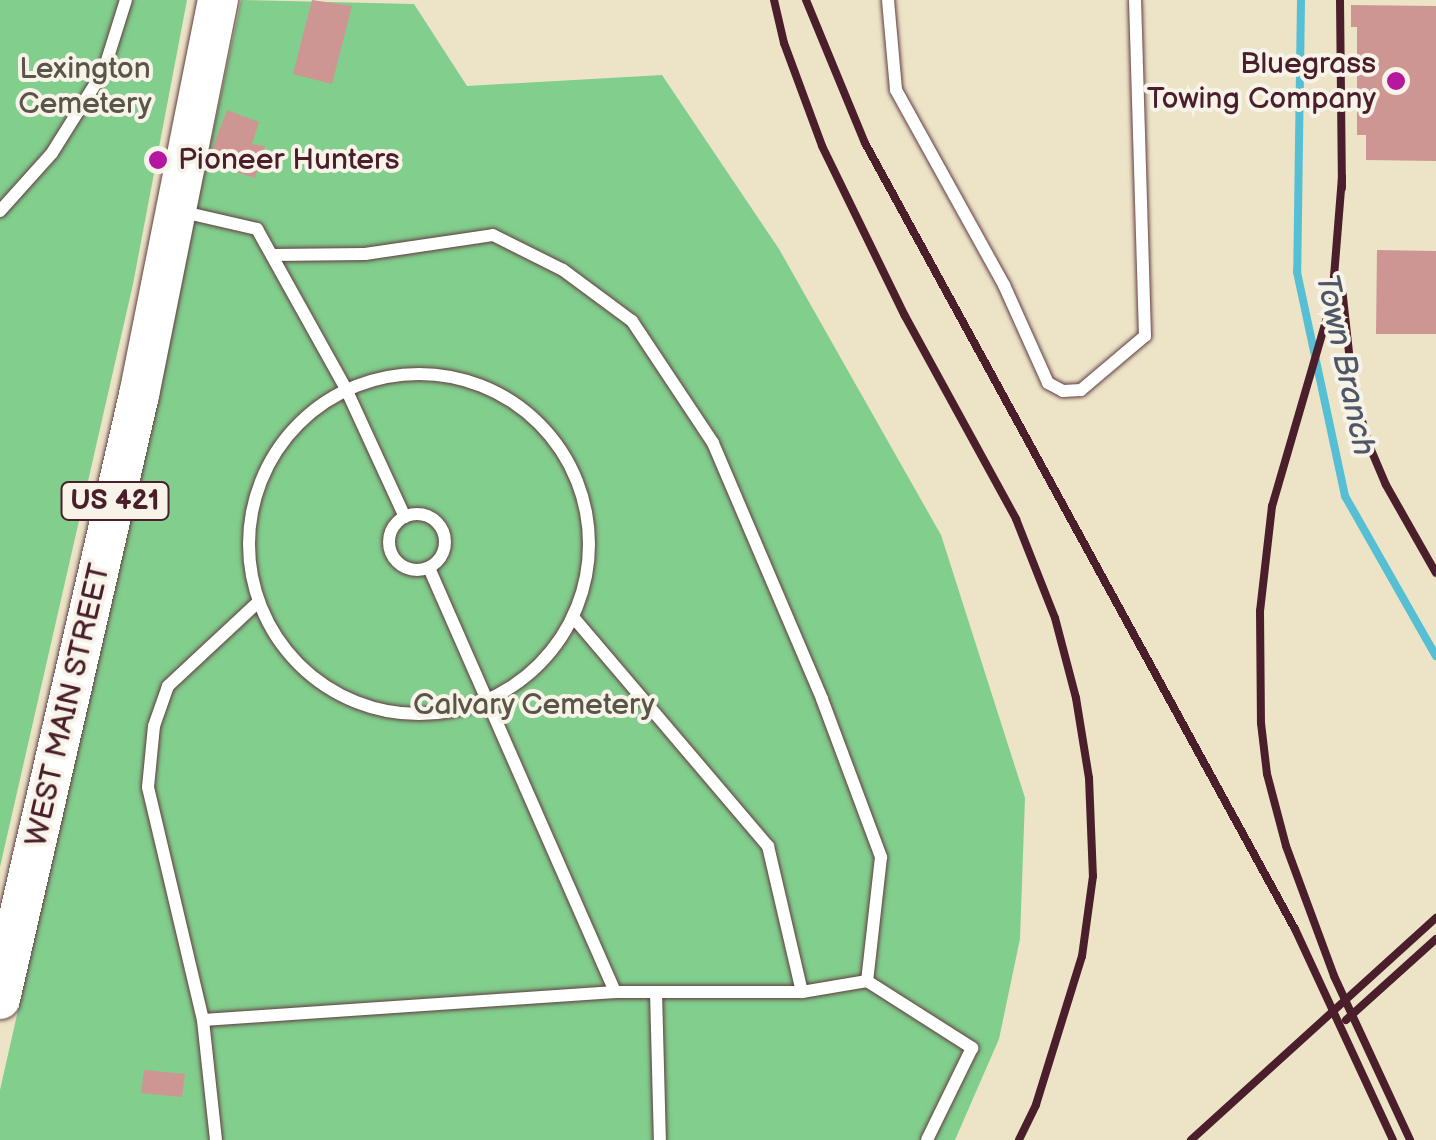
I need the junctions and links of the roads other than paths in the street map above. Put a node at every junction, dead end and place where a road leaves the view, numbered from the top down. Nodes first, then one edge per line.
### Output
1 (126, 0) edge
2 (218, 0) edge
3 (888, 0) edge
4 (1136, 0) edge
5 (176, 210) junction
6 (0, 211) edge
7 (272, 255) junction
8 (346, 389) junction
9 (405, 517) junction
10 (429, 568) junction
11 (258, 602) junction
12 (573, 617) junction
13 (488, 701) junction
14 (867, 981) junction
15 (615, 992) junction
16 (656, 992) junction
17 (802, 992) junction
18 (0, 999) edge
19 (204, 1020) junction
20 (216, 1140) edge
21 (660, 1140) edge
22 (926, 1140) edge

1 - 6 lane
2 - 5 main road, WEST MAIN STREET / US 421
3 - 4 lane
5 - 7 lane
5 - 18 main road, WEST MAIN STREET / US 421
7 - 8 lane
7 - 14 lane
8 - 9 lane
8 - 11 lane
8 - 12 lane
9 - 10 lane
9 - 10 lane
10 - 13 lane
11 - 13 lane
11 - 19 lane
12 - 13 lane
12 - 17 lane
13 - 15 lane
14 - 17 lane
14 - 22 lane
15 - 16 lane
15 - 19 lane
16 - 17 lane
16 - 21 lane
19 - 20 lane

